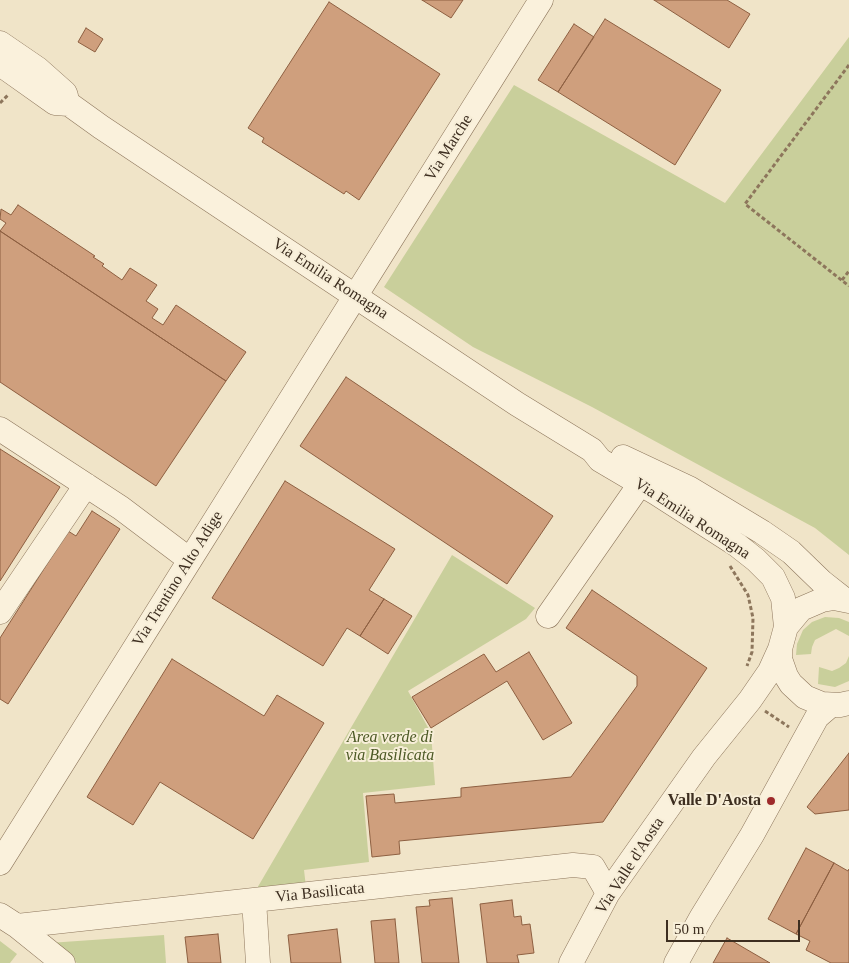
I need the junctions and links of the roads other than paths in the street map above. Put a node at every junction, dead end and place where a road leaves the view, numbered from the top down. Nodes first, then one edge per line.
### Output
1 (541, 0) edge
2 (0, 43) edge
3 (6, 78) edge
4 (69, 104) junction
5 (356, 296) junction
6 (0, 429) edge
7 (592, 450) junction
8 (640, 484) junction
9 (86, 485) junction
10 (190, 560) junction
11 (847, 600) edge
12 (0, 612) edge
13 (548, 616) dead end
14 (786, 627) junction
15 (780, 649) junction
16 (840, 704) edge
17 (0, 863) edge
18 (608, 893) junction
19 (254, 900) junction
20 (8, 921) edge
21 (63, 963) edge
22 (258, 963) edge
23 (572, 963) edge
24 (676, 963) edge

1 - 5 street, Via Marche
2 - 4 street, Via Emilia Romagna
3 - 4 street, Via Emilia Romagna
4 - 5 street, Via Emilia Romagna
5 - 7 street, Via Emilia Romagna
5 - 10 street, Via Trentino Alto Adige
6 - 9 street
7 - 8 street, Via Emilia Romagna
7 - 11 street, Via Emilia Romagna
8 - 13 street
8 - 14 street, Via Emilia Romagna
9 - 10 street
9 - 12 street
10 - 17 street, Via Trentino Alto Adige
11 - 14 street, Via Emilia Romagna
14 - 15 street, Via Emilia Romagna
15 - 16 street, Via Emilia Romagna
15 - 18 street, Via Valle d'Aosta
16 - 24 street
18 - 19 street, Via Basilicata
18 - 23 street, Via Valle d'Aosta
19 - 20 street, Via Basilicata
19 - 22 street
20 - 21 street

